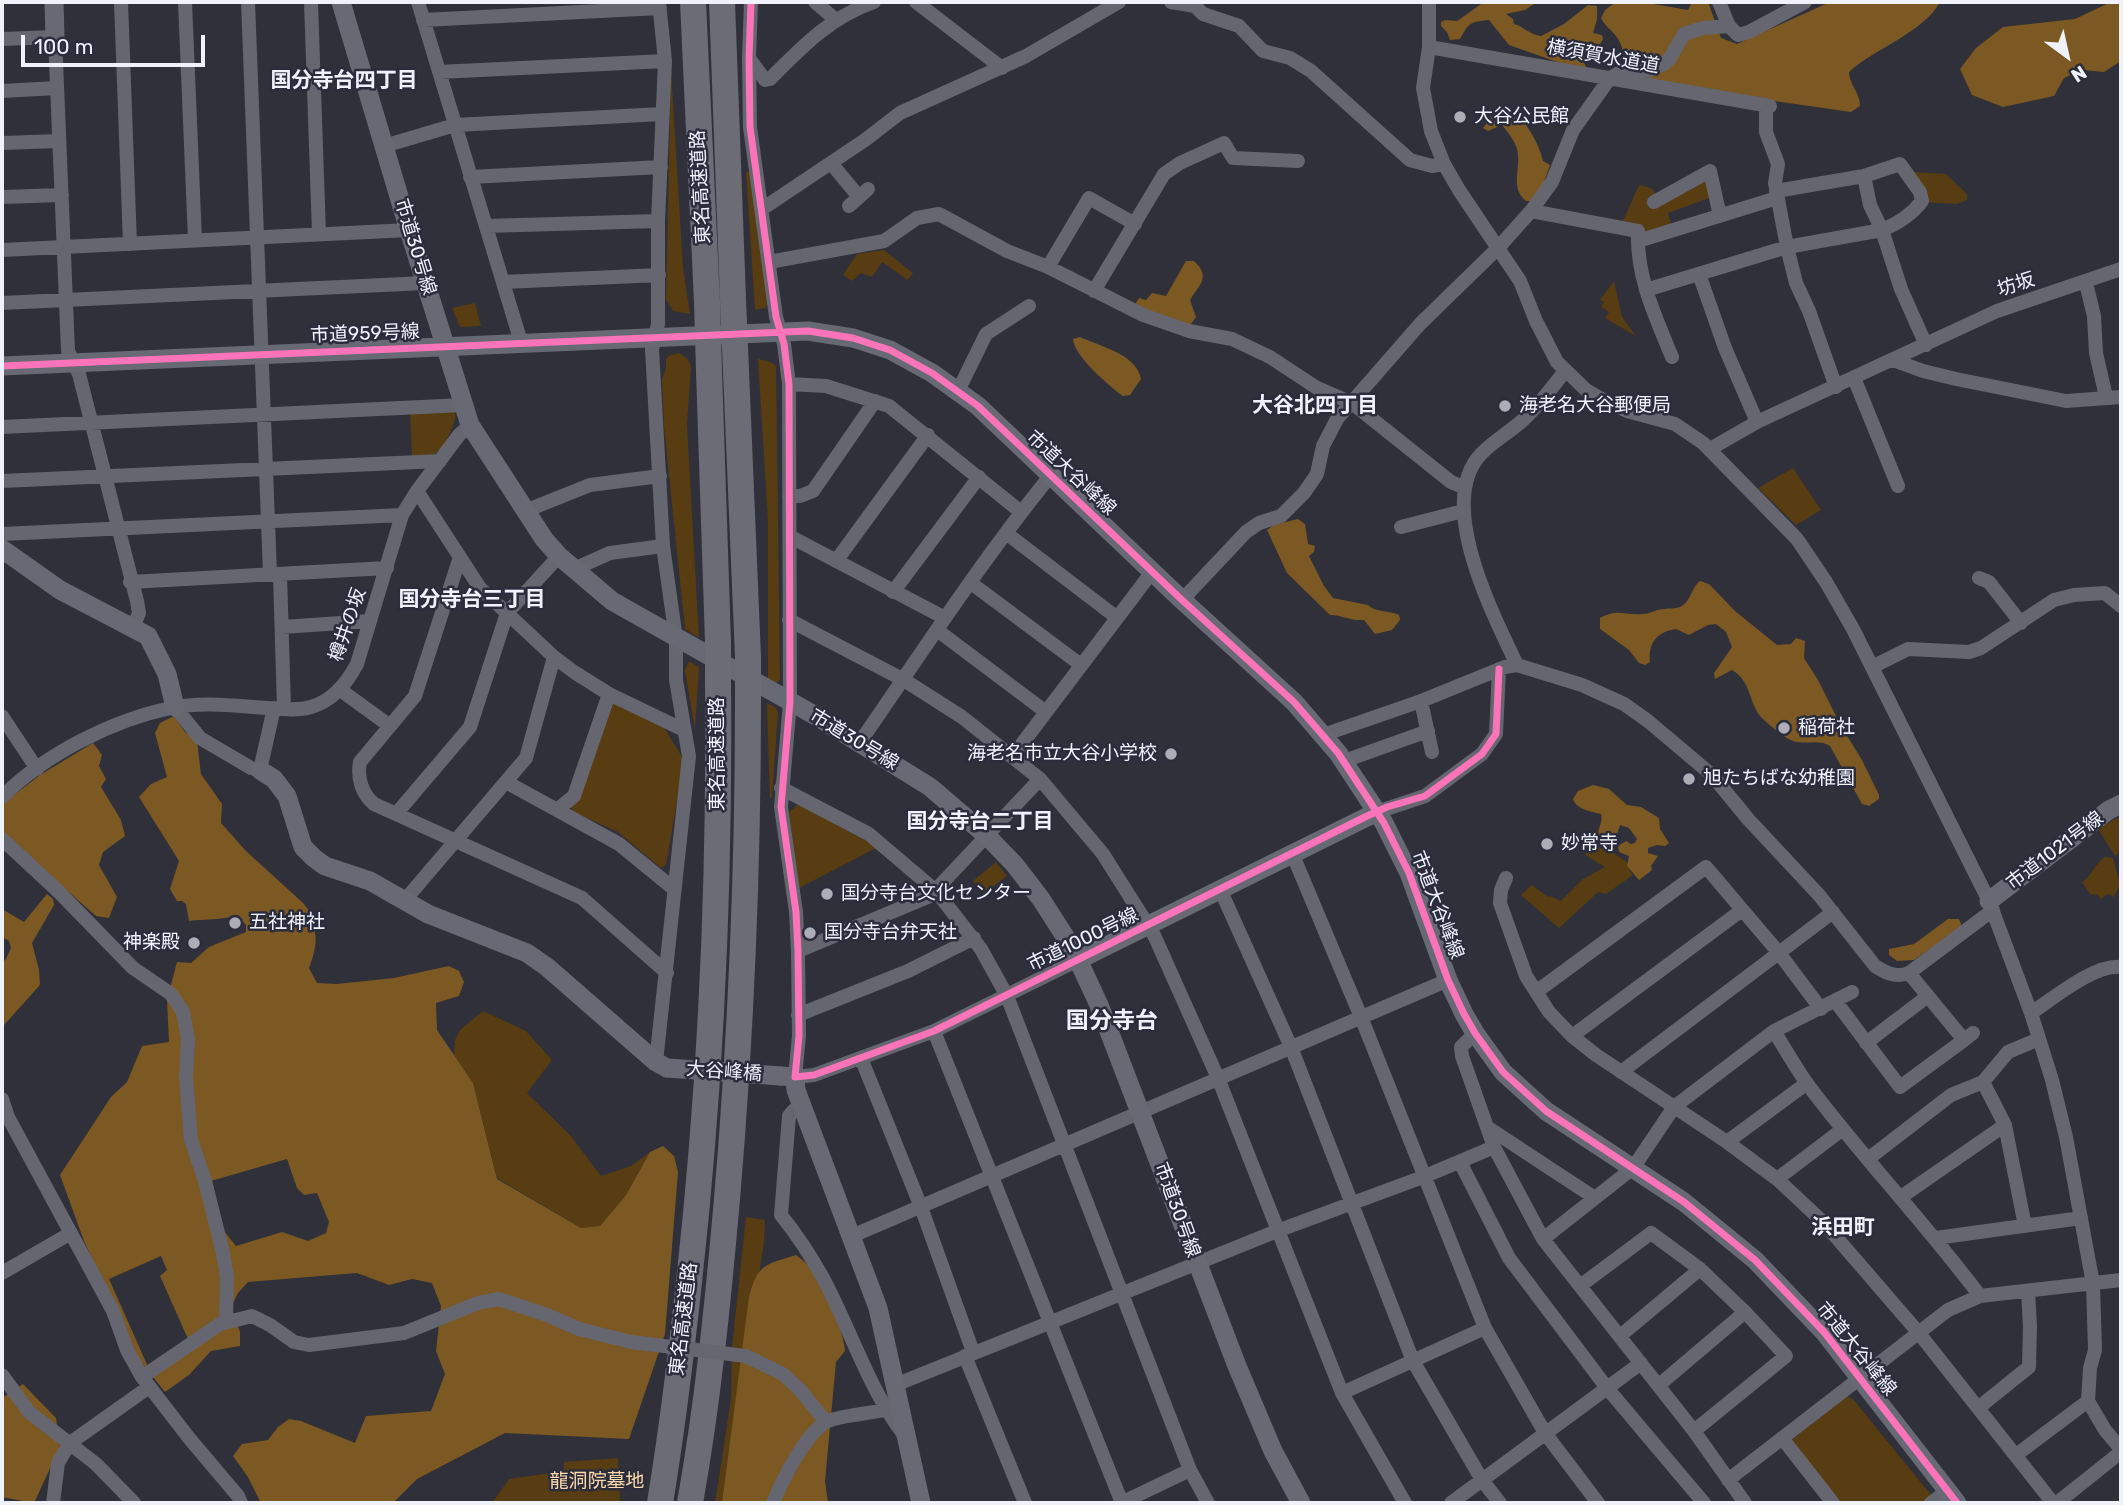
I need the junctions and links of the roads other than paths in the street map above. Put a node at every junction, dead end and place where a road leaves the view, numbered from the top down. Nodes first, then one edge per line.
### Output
1 (54, 2) edge
2 (121, 2) edge
3 (185, 2) edge
4 (248, 2) edge
5 (311, 2) edge
6 (341, 2) edge
7 (418, 2) edge
8 (693, 2) edge
9 (722, 2) edge
10 (751, 2) edge
11 (815, 2) edge
12 (874, 2) edge
13 (916, 2) edge
14 (1119, 2) edge
15 (1171, 2) edge
16 (1429, 2) edge
17 (1719, 2) edge
18 (1805, 2) edge
19 (659, 5) edge
20 (423, 20) junction
21 (835, 20) junction
22 (1729, 26) junction
23 (55, 37) junction
24 (2, 39) edge
25 (1429, 47) junction
26 (749, 58) junction
27 (665, 61) junction
28 (1002, 68) junction
29 (439, 72) junction
30 (1610, 78) junction
31 (57, 88) junction
32 (2, 91) edge
33 (662, 114) junction
34 (455, 125) junction
35 (59, 141) junction
36 (2, 143) edge
37 (384, 146) junction
38 (1298, 161) dead end
39 (831, 163) junction
40 (1444, 164) junction
41 (660, 167) junction
42 (1864, 176) junction
43 (470, 177) junction
44 (62, 195) junction
45 (1777, 195) junction
46 (2, 197) edge
47 (859, 197) dead end
48 (1654, 202) dead end
49 (762, 209) junction
50 (1531, 211) junction
51 (1720, 216) junction
52 (658, 221) junction
53 (1135, 224) junction
54 (486, 226) junction
55 (408, 230) junction
56 (1882, 230) junction
57 (319, 234) junction
58 (257, 237) junction
59 (195, 240) junction
60 (1638, 242) junction
61 (130, 244) junction
62 (64, 247) junction
63 (1787, 247) junction
64 (1498, 248) junction
65 (2, 250) edge
66 (769, 262) junction
67 (1048, 267) junction
68 (2121, 269) edge
69 (1699, 274) junction
70 (659, 275) junction
71 (425, 282) junction
72 (503, 282) junction
73 (2086, 283) junction
74 (1646, 290) junction
75 (259, 291) junction
76 (1094, 291) junction
77 (66, 300) junction
78 (2, 303) edge
79 (1029, 306) dead end
80 (780, 331) junction
81 (657, 337) junction
82 (521, 342) junction
83 (1926, 345) junction
84 (447, 346) junction
85 (261, 354) junction
86 (1672, 357) dead end
87 (1893, 360) junction
88 (73, 363) junction
89 (2, 366) edge
90 (1565, 371) junction
91 (1854, 378) junction
92 (789, 384) junction
93 (1836, 387) junction
94 (958, 391) junction
95 (2106, 397) junction
96 (2121, 397) edge
97 (875, 401) junction
98 (1352, 403) junction
99 (463, 405) junction
100 (264, 415) junction
101 (1757, 422) junction
102 (91, 423) junction
103 (470, 425) junction
104 (2, 427) edge
105 (928, 435) junction
106 (1710, 449) junction
107 (440, 461) junction
108 (266, 468) junction
109 (1051, 475) junction
110 (105, 476) junction
111 (660, 476) junction
112 (979, 477) junction
113 (2, 481) edge
114 (1898, 486) dead end
115 (1463, 487) junction
116 (417, 491) junction
117 (789, 496) junction
118 (525, 511) junction
119 (1463, 511) junction
120 (1021, 512) junction
121 (402, 515) junction
122 (268, 521) junction
123 (1401, 527) dead end
124 (117, 529) junction
125 (1006, 533) junction
126 (2, 534) edge
127 (791, 537) junction
128 (663, 546) junction
129 (2, 549) edge
130 (460, 557) junction
131 (836, 561) junction
132 (567, 562) junction
133 (387, 568) junction
134 (1152, 572) junction
135 (275, 574) junction
136 (1979, 578) dead end
137 (130, 582) junction
138 (971, 583) junction
139 (893, 592) junction
140 (1182, 600) junction
141 (2121, 606) edge
142 (507, 613) junction
143 (1116, 617) junction
144 (789, 620) junction
145 (370, 621) junction
146 (2021, 623) junction
147 (941, 624) junction
148 (133, 628) junction
149 (282, 628) junction
150 (676, 639) junction
151 (554, 657) junction
152 (1082, 665) junction
153 (1517, 665) junction
154 (1872, 667) junction
155 (1499, 669) junction
156 (904, 680) junction
157 (339, 689) junction
158 (609, 694) junction
159 (1421, 701) junction
160 (790, 702) junction
161 (175, 707) junction
162 (279, 708) junction
163 (1046, 712) junction
164 (2, 716) edge
165 (390, 726) junction
166 (684, 730) junction
167 (1428, 731) junction
168 (1323, 735) junction
169 (860, 742) junction
170 (1432, 752) dead end
171 (1012, 757) junction
172 (1343, 761) junction
173 (37, 769) junction
174 (260, 770) junction
175 (1040, 779) junction
176 (506, 782) junction
177 (781, 788) junction
178 (2, 797) edge
179 (2121, 804) edge
180 (557, 810) junction
181 (1377, 812) junction
182 (396, 814) junction
183 (987, 836) junction
184 (2, 839) edge
185 (455, 839) junction
186 (1292, 853) junction
187 (1506, 878) dead end
188 (674, 889) junction
189 (1220, 889) junction
190 (936, 891) junction
191 (405, 900) junction
192 (1991, 906) junction
193 (1742, 910) junction
194 (1833, 912) junction
195 (1149, 926) junction
196 (974, 939) junction
197 (798, 951) junction
198 (1779, 953) junction
199 (1079, 960) junction
200 (2121, 967) edge
201 (667, 973) junction
202 (1909, 973) junction
203 (1448, 980) junction
204 (1536, 992) junction
205 (1852, 992) dead end
206 (1007, 996) junction
207 (1928, 996) junction
208 (1836, 1002) junction
209 (1821, 1009) junction
210 (2031, 1013) junction
211 (798, 1015) junction
212 (1361, 1017) junction
213 (933, 1031) junction
214 (1774, 1031) junction
215 (1475, 1033) junction
216 (1572, 1036) junction
217 (2039, 1039) junction
218 (1866, 1043) junction
219 (1291, 1047) junction
220 (861, 1058) junction
221 (661, 1065) junction
222 (1621, 1072) junction
223 (788, 1077) junction
224 (1218, 1078) junction
225 (1983, 1082) junction
226 (1807, 1083) junction
227 (2, 1099) edge
228 (802, 1107) junction
229 (1674, 1107) junction
230 (1140, 1111) junction
231 (2005, 1125) junction
232 (1487, 1127) junction
233 (1843, 1129) junction
234 (1727, 1142) junction
235 (1065, 1144) junction
236 (1494, 1147) junction
237 (1868, 1159) junction
238 (1460, 1162) junction
239 (1633, 1168) junction
240 (992, 1177) junction
241 (1423, 1177) junction
242 (1777, 1179) junction
243 (1901, 1197) junction
244 (1595, 1198) junction
245 (1351, 1203) junction
246 (921, 1207) junction
247 (2081, 1219) junction
248 (2025, 1226) junction
249 (1277, 1231) junction
250 (71, 1233) junction
251 (852, 1236) junction
252 (1936, 1238) junction
253 (1543, 1239) junction
254 (1196, 1264) junction
255 (1700, 1269) junction
256 (2, 1273) edge
257 (2121, 1280) edge
258 (2093, 1284) junction
259 (1580, 1286) junction
260 (2028, 1292) junction
261 (1120, 1293) junction
262 (1980, 1296) junction
263 (1745, 1312) junction
264 (226, 1321) junction
265 (1049, 1322) junction
266 (1485, 1328) junction
267 (1918, 1332) junction
268 (1619, 1336) junction
269 (969, 1354) junction
270 (1413, 1361) junction
271 (1641, 1363) junction
272 (2, 1375) edge
273 (1860, 1377) junction
274 (146, 1382) junction
275 (895, 1385) junction
276 (1658, 1385) junction
277 (1607, 1388) junction
278 (1342, 1393) junction
279 (2088, 1401) junction
280 (1978, 1408) junction
281 (885, 1410) junction
282 (826, 1422) junction
283 (1694, 1431) junction
284 (1545, 1433) junction
285 (904, 1436) junction
286 (1782, 1438) junction
287 (70, 1443) junction
288 (2121, 1450) edge
289 (2016, 1455) junction
290 (1190, 1470) junction
291 (1482, 1480) junction
292 (1728, 1480) junction
293 (1952, 1497) edge
294 (53, 1503) edge
295 (134, 1503) edge
296 (241, 1503) edge
297 (660, 1503) edge
298 (690, 1503) edge
299 (773, 1503) edge
300 (921, 1503) edge
301 (1025, 1503) edge
302 (1121, 1503) edge
303 (1208, 1503) edge
304 (1301, 1503) edge
305 (1405, 1503) edge
306 (1451, 1503) edge
307 (1500, 1503) edge
308 (1598, 1503) edge
309 (1704, 1503) edge
310 (1745, 1503) edge
311 (1833, 1503) edge
312 (1931, 1503) edge
313 (2055, 1503) edge

1 - 23 street
2 - 61 street
3 - 59 street
4 - 58 street
5 - 57 street
6 - 37 street, 市道30号線
7 - 20 street
8 - 297 highway, 東名高速道路, bridge
9 - 298 highway, 東名高速道路, bridge
10 - 26 street
11 - 21 street
12 - 21 street
13 - 28 street
14 - 28 street
15 - 40 street
16 - 25 street
17 - 22 street
18 - 22 street
19 - 20 street
19 - 27 street
20 - 29 street
21 - 26 street
22 - 30 street
23 - 24 street
23 - 31 street
25 - 30 street, 横須賀水道道
25 - 40 street
26 - 49 street
27 - 29 street
27 - 33 street
28 - 39 street
29 - 34 street
30 - 45 street, 横須賀水道道
30 - 50 street
31 - 32 street
31 - 35 street
33 - 34 street
33 - 41 street
34 - 37 street
34 - 43 street
35 - 36 street
35 - 44 street
37 - 55 street, 市道30号線
38 - 53 street
39 - 47 street
39 - 49 street
40 - 64 street
41 - 43 street
41 - 52 street
42 - 45 street
42 - 56 street
42 - 56 street
43 - 54 street
44 - 46 street
44 - 62 street
45 - 51 street
45 - 63 street
48 - 51 street
49 - 66 street
50 - 60 street
50 - 64 street
51 - 60 street
52 - 54 street
52 - 70 street
53 - 67 street
53 - 76 street
54 - 72 street
55 - 57 street
55 - 71 street, 市道30号線
56 - 63 street
56 - 83 street
57 - 58 street
58 - 59 street
58 - 75 street
59 - 61 street
60 - 74 street
61 - 62 street
62 - 65 street
62 - 77 street
63 - 69 street
63 - 93 street
64 - 90 street
64 - 98 street
66 - 67 street
66 - 80 street
67 - 76 street
68 - 73 street, 坊坂
69 - 74 street
69 - 101 street
70 - 72 street
70 - 81 street
71 - 75 street
71 - 84 street, 市道30号線
72 - 82 street
73 - 83 street, 坊坂
73 - 95 street
74 - 86 street
75 - 77 street
75 - 85 street
76 - 98 street
77 - 78 street
77 - 88 street
79 - 94 street
80 - 81 street, 市道大谷峰線
80 - 92 street
80 - 94 street, 市道大谷峰線
81 - 82 street, 市道959号線
81 - 111 street
82 - 84 street, 市道959号線
83 - 87 street, 坊坂
84 - 85 street, 市道959号線
84 - 99 street, 市道30号線
85 - 88 street, 市道959号線
85 - 100 street
87 - 91 street, 坊坂
87 - 95 street
88 - 89 street, 市道959号線
88 - 102 street
90 - 106 street
90 - 115 street
91 - 93 street, 坊坂
91 - 114 street
92 - 97 street
92 - 117 street
93 - 101 street, 坊坂
94 - 109 street, 市道大谷峰線
95 - 96 street
97 - 105 street
97 - 117 street
98 - 115 street
98 - 140 street
99 - 100 street
99 - 103 street, 市道30号線
100 - 102 street
100 - 108 street
101 - 106 street, 坊坂
102 - 104 street
102 - 110 street
103 - 107 street, 樽井の坂
103 - 118 street, 市道30号線
105 - 112 street
105 - 131 street
106 - 154 street
107 - 108 street
107 - 116 street, 樽井の坂
108 - 110 street
108 - 122 street
109 - 120 street
109 - 134 street, 市道大谷峰線
110 - 113 street
110 - 124 street
111 - 118 street
111 - 128 street
112 - 120 street
112 - 139 street
115 - 119 street
116 - 121 street, 樽井の坂
116 - 130 street
117 - 127 street
118 - 132 street, 市道30号線
119 - 123 street
119 - 153 street
120 - 125 street
121 - 122 street
121 - 133 street, 樽井の坂
122 - 124 street
122 - 135 street
124 - 126 street
124 - 137 street
125 - 138 street
125 - 143 street
127 - 131 street
127 - 144 street
128 - 132 street
128 - 150 street
129 - 148 street
130 - 142 street
130 - 165 street
131 - 139 street
132 - 142 street
132 - 150 street, 市道30号線
133 - 135 street
133 - 145 street, 樽井の坂
134 - 140 street, 市道大谷峰線
134 - 143 street
135 - 137 street
135 - 149 street
136 - 146 street
137 - 148 street
138 - 147 street
138 - 152 street
139 - 147 street
140 - 168 street, 市道大谷峰線
141 - 146 street
142 - 151 street
142 - 182 street
143 - 152 street
144 - 156 street
144 - 160 street
145 - 149 street
145 - 157 street, 樽井の坂
146 - 154 street
147 - 156 street
147 - 163 street
148 - 161 street
149 - 162 street
150 - 160 street, 市道30号線
150 - 166 street
151 - 158 street
151 - 176 street
152 - 163 street
153 - 155 street
153 - 194 street
154 - 192 street
155 - 159 street
155 - 181 street
156 - 169 street
156 - 171 street
157 - 162 street, 樽井の坂
157 - 165 street
158 - 166 street
158 - 180 street
159 - 167 street
159 - 168 street
160 - 169 street, 市道30号線
160 - 177 street
161 - 162 street, 樽井の坂
161 - 173 street, 樽井の坂
161 - 174 street
162 - 174 street
163 - 171 street
164 - 173 street
165 - 182 street
166 - 188 street
167 - 170 street
167 - 172 street
168 - 172 street, 市道大谷峰線
169 - 183 street, 市道30号線
171 - 175 street
172 - 181 street, 市道大谷峰線
173 - 178 street, 樽井の坂
174 - 191 street
175 - 183 street
175 - 195 street
176 - 180 street
176 - 185 street
177 - 190 street
177 - 197 street
179 - 192 street, 市道1021号線
180 - 188 street
181 - 186 street, 市道1000号線
181 - 203 street, 市道大谷峰線
182 - 185 street
183 - 190 street
183 - 199 street, 市道30号線
184 - 264 street
185 - 191 street
185 - 201 street
186 - 189 street, 市道1000号線
186 - 212 street
187 - 204 street
188 - 201 street
189 - 195 street, 市道1000号線
189 - 219 street
190 - 196 street
190 - 197 street
191 - 221 street
192 - 202 street
192 - 210 street
193 - 198 street
193 - 204 street
193 - 216 street
194 - 198 street
194 - 202 street
195 - 199 street, 市道1000号線
195 - 224 street
196 - 206 street
196 - 211 street
197 - 211 street
198 - 209 street
198 - 222 street
199 - 206 street, 市道1000号線
199 - 230 street, 市道30号線
200 - 210 street
201 - 221 street
202 - 207 street
203 - 212 street
203 - 215 street, 市道大谷峰線
204 - 216 street
205 - 208 street
206 - 213 street, 市道1000号線
206 - 235 street
207 - 218 street
207 - 218 street
208 - 209 street
208 - 218 street
209 - 214 street
210 - 217 street
211 - 223 street
212 - 219 street
212 - 241 street
213 - 220 street, 市道1000号線
213 - 240 street
214 - 226 street
214 - 229 street
215 - 232 street
215 - 239 street, 市道大谷峰線
216 - 222 street
217 - 225 street
217 - 247 street
219 - 224 street
219 - 245 street
220 - 223 street, 市道1000号線
220 - 246 street
221 - 223 street, 大谷峰橋, bridge
222 - 229 street
223 - 228 street
224 - 230 street
224 - 249 street
225 - 231 street
225 - 237 street
226 - 233 street
226 - 234 street
227 - 250 street
228 - 251 street
228 - 281 street
229 - 234 street
229 - 239 street
230 - 235 street
230 - 254 street, 市道30号線
231 - 243 street
231 - 248 street
232 - 236 street
232 - 244 street
233 - 237 street
233 - 242 street
234 - 242 street
235 - 240 street
235 - 261 street
236 - 238 street
236 - 253 street
237 - 243 street
238 - 241 street
238 - 277 street
239 - 244 street
239 - 273 street, 市道大谷峰線
240 - 246 street
240 - 265 street
241 - 245 street
241 - 266 street
242 - 267 street
243 - 252 street
244 - 253 street
245 - 249 street
245 - 270 street
246 - 251 street
246 - 269 street
247 - 248 street
247 - 258 street
248 - 252 street
249 - 254 street
249 - 278 street
250 - 256 street
250 - 274 street
251 - 275 street
252 - 262 street
253 - 259 street
254 - 261 street
254 - 304 street, 市道30号線
255 - 259 street
255 - 263 street
255 - 268 street
257 - 258 street
258 - 260 street
258 - 279 street
259 - 268 street
260 - 262 street
260 - 280 street
261 - 265 street
261 - 290 street
262 - 267 street
263 - 276 street
263 - 283 street
264 - 274 street
264 - 282 street, bridge
265 - 269 street
265 - 302 street
266 - 270 street
266 - 284 street
267 - 273 street
267 - 280 street
268 - 271 street
269 - 275 street
269 - 301 street
270 - 278 street
270 - 291 street
271 - 276 street
271 - 277 street
272 - 287 street
273 - 286 street
273 - 293 street, 市道大谷峰線
274 - 287 street
274 - 296 street
275 - 285 street
276 - 283 street
277 - 284 street
277 - 309 street
278 - 305 street
279 - 288 street
279 - 289 street
280 - 289 street
281 - 282 street
281 - 285 street
282 - 299 street
283 - 292 street
284 - 291 street
284 - 308 street
285 - 300 street
286 - 292 street
286 - 311 street
287 - 294 street
287 - 295 street
288 - 313 street
289 - 313 street
290 - 302 street
290 - 303 street
291 - 306 street
291 - 307 street
292 - 310 street
293 - 312 street

